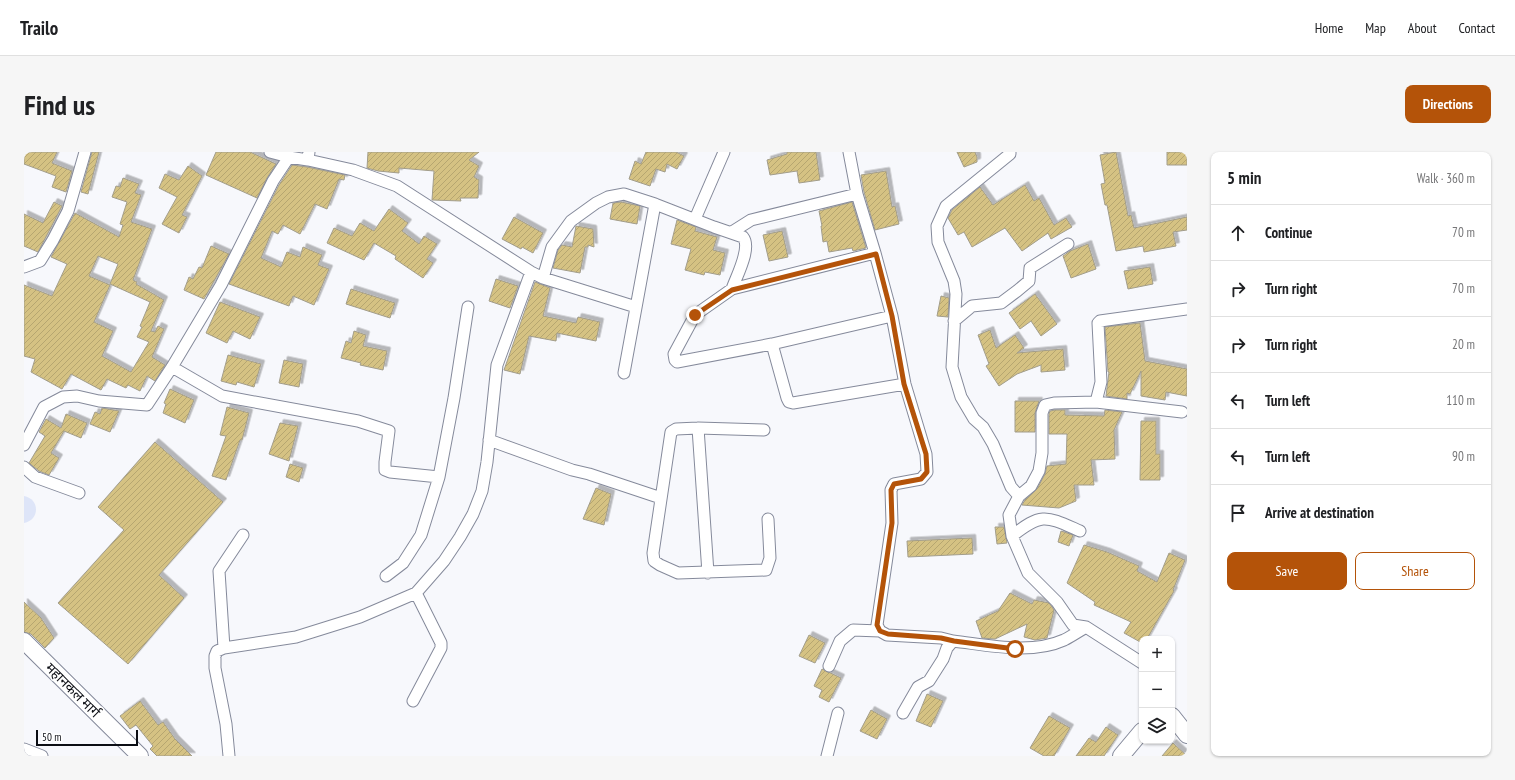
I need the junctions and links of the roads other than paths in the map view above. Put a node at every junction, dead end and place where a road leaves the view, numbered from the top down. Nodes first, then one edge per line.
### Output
1 (84, 152) edge
2 (270, 152) edge
3 (724, 152) edge
4 (849, 152) edge
5 (1010, 152) edge
6 (309, 156) edge
7 (289, 157) junction
8 (857, 194) junction
9 (655, 204) junction
10 (696, 219) junction
11 (732, 232) junction
12 (1068, 244) dead end
13 (876, 254) junction
14 (24, 267) edge
15 (531, 272) junction
16 (543, 278) junction
17 (732, 290) junction
18 (468, 307) dead end
19 (636, 307) junction
20 (1187, 309) edge
21 (892, 316) junction
22 (954, 321) junction
23 (772, 344) junction
24 (172, 367) junction
25 (624, 373) dead end
26 (904, 384) junction
27 (1096, 402) junction
28 (1182, 412) dead end
29 (698, 428) junction
30 (764, 430) dead end
31 (489, 440) junction
32 (24, 445) edge
33 (24, 467) edge
34 (439, 477) junction
35 (79, 493) dead end
36 (1018, 496) junction
37 (661, 498) junction
38 (768, 519) dead end
39 (1080, 531) dead end
40 (243, 535) dead end
41 (1012, 536) junction
42 (708, 573) junction
43 (386, 576) dead end
44 (416, 594) junction
45 (1086, 627) junction
46 (880, 631) junction
47 (24, 641) edge
48 (954, 641) junction
49 (224, 648) junction
50 (1139, 661) edge
51 (829, 666) dead end
52 (413, 701) dead end
53 (838, 713) dead end
54 (903, 713) dead end
55 (1175, 720) edge
56 (1139, 735) edge
57 (1187, 736) edge
58 (24, 749) edge
59 (42, 756) edge
60 (140, 756) edge
61 (228, 756) edge
62 (827, 756) edge
63 (1121, 756) edge

1 - 14 street
2 - 7 street
3 - 10 street
4 - 8 street
5 - 22 street
6 - 7 street
6 - 15 street
7 - 24 street
8 - 11 street
8 - 13 street
9 - 10 street
9 - 16 street
9 - 19 street
10 - 11 street
11 - 17 street
12 - 22 street
13 - 17 street
13 - 21 street
15 - 16 street
15 - 31 street
16 - 19 street
17 - 23 street
18 - 34 street
19 - 25 street
20 - 27 street
21 - 23 street
21 - 26 street
22 - 36 street
23 - 26 street
24 - 32 street
24 - 34 street
26 - 46 street
27 - 28 street
27 - 36 street
29 - 30 street
29 - 37 street
29 - 42 street
31 - 37 street
31 - 44 street
33 - 35 street
34 - 43 street
36 - 41 street
37 - 42 street
38 - 42 street
39 - 41 street
40 - 49 street
41 - 45 street
44 - 49 street
44 - 52 street
45 - 48 street
45 - 50 street
46 - 48 street
46 - 51 street
47 - 60 main road, महानकल मार्ग
48 - 54 street
49 - 61 street
53 - 62 street
55 - 57 main road
56 - 63 main road
58 - 59 street

